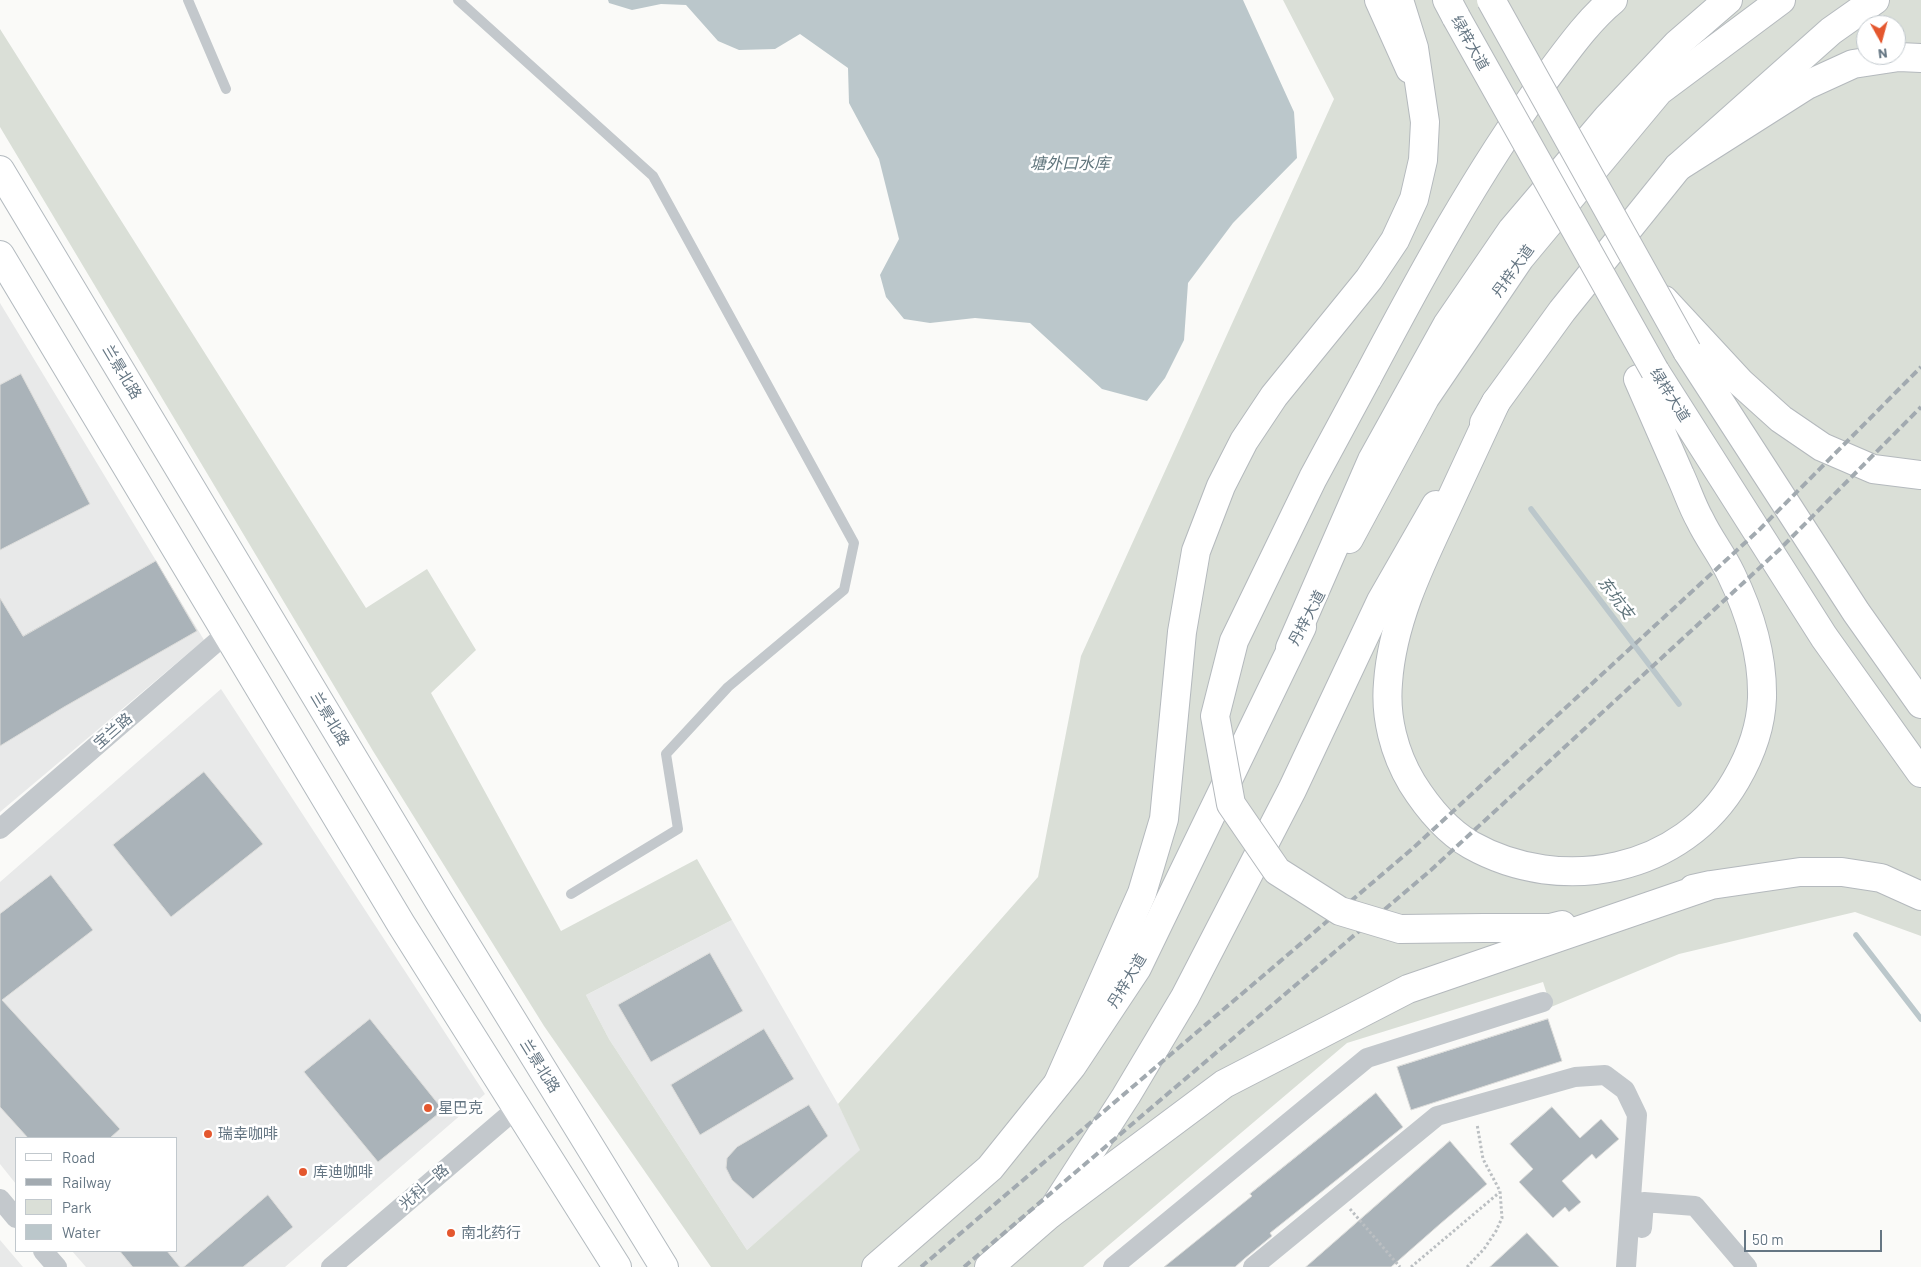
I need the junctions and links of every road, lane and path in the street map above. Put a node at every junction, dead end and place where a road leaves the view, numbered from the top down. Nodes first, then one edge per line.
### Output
1 (188, 0) edge
2 (458, 0) edge
3 (1379, 0) edge
4 (1399, 0) edge
5 (1491, 0) edge
6 (1612, 0) edge
7 (1728, 0) edge
8 (1781, 0) edge
9 (1875, 0) edge
10 (1451, 9) edge
11 (1921, 58) edge
12 (226, 90) dead end
13 (1425, 122) junction
14 (1678, 167) junction
15 (0, 170) edge
16 (0, 255) edge
17 (1695, 346) junction
18 (1646, 375) junction
19 (1496, 402) junction
20 (1921, 475) edge
21 (227, 633) junction
22 (1290, 648) junction
23 (1921, 704) edge
24 (1921, 773) edge
25 (0, 829) edge
26 (1711, 885) junction
27 (571, 894) dead end
28 (1921, 896) edge
29 (1542, 1002) dead end
30 (1058, 1084) junction
31 (1474, 1105) junction
32 (517, 1108) junction
33 (1500, 1191) junction
34 (1339, 1196) junction
35 (0, 1199) edge
36 (1050, 1214) junction
37 (15, 1217) edge
38 (44, 1252) edge
39 (57, 1267) edge
40 (331, 1267) edge
41 (618, 1267) edge
42 (664, 1267) edge
43 (876, 1267) edge
44 (990, 1267) edge
45 (1113, 1267) edge
46 (1253, 1267) edge
47 (1400, 1267) edge
48 (1411, 1267) edge
49 (1468, 1267) edge
50 (1626, 1267) edge
51 (1638, 1267) edge
52 (1747, 1267) edge

1 - 12 lane
2 - 27 lane
3 - 13 main road
4 - 13 main road
5 - 17 main road, bridge
6 - 26 main road, bridge
7 - 22 main road
8 - 22 main road, 丹梓大道
9 - 14 main road
10 - 18 main road, 绿梓大道, bridge
11 - 14 main road
13 - 30 main road
14 - 19 main road
15 - 42 main road, 兰景北路
16 - 21 main road
17 - 20 main road
17 - 23 main road
18 - 19 main road
18 - 24 main road, 绿梓大道
19 - 36 main road
21 - 25 street, 宝兰路
21 - 32 main road
22 - 30 main road, 丹梓大道
26 - 28 main road
26 - 36 main road
29 - 45 street
30 - 43 main road, 丹梓大道
31 - 33 path
31 - 34 street
31 - 50 street
32 - 40 street, 光科一路
32 - 41 main road
33 - 48 path
33 - 49 path
34 - 46 street
34 - 47 path
35 - 37 street
36 - 44 main road
38 - 39 street
51 - 52 street

